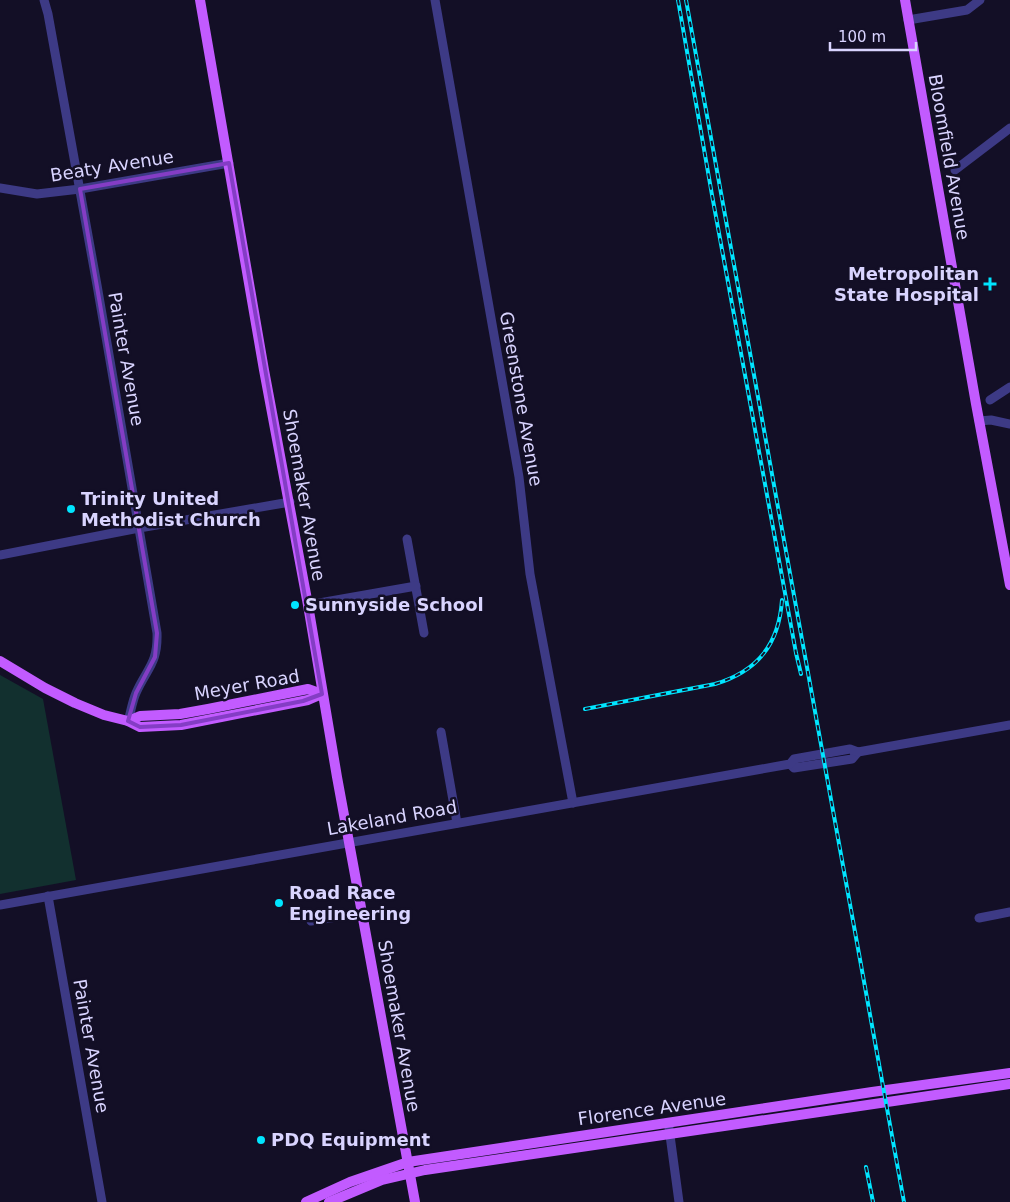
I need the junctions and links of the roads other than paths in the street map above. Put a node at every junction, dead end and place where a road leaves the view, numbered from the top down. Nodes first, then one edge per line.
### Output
1 (44, 0) edge
2 (200, 0) edge
3 (435, 0) edge
4 (905, 0) edge
5 (980, 0) edge
6 (908, 20) junction
7 (1010, 128) edge
8 (229, 163) junction
9 (955, 170) dead end
10 (0, 188) edge
11 (80, 189) junction
12 (1010, 387) edge
13 (990, 400) dead end
14 (979, 421) junction
15 (1010, 424) edge
16 (290, 502) junction
17 (139, 528) junction
18 (407, 539) dead end
19 (0, 555) edge
20 (1010, 585) edge
21 (416, 586) junction
22 (308, 605) junction
23 (424, 633) dead end
24 (0, 661) edge
25 (322, 694) junction
26 (208, 709) junction
27 (209, 720) junction
28 (128, 721) junction
29 (1010, 725) edge
30 (440, 732) dead end
31 (573, 803) junction
32 (457, 823) junction
33 (349, 842) junction
34 (48, 896) junction
35 (0, 905) edge
36 (1010, 912) edge
37 (362, 913) junction
38 (979, 918) dead end
39 (311, 921) dead end
40 (1010, 1073) edge
41 (1010, 1084) edge
42 (669, 1128) junction
43 (516, 1151) junction
44 (408, 1162) junction
45 (410, 1173) junction
46 (102, 1202) edge
47 (306, 1202) edge
48 (329, 1202) edge
49 (415, 1202) edge
50 (679, 1202) edge

1 - 11 street, Painter Avenue
2 - 8 main road, Shoemaker Avenue
3 - 31 street, Greenstone Avenue
4 - 6 main road, Bloomfield Avenue
5 - 6 street
6 - 14 main road, Bloomfield Avenue
7 - 9 street
8 - 11 street, Beaty Avenue
8 - 16 main road, Shoemaker Avenue
10 - 11 street, Beaty Avenue
11 - 17 street, Painter Avenue
12 - 13 street
14 - 15 street
14 - 20 main road, Bloomfield Avenue
16 - 17 street
16 - 22 main road, Shoemaker Avenue
17 - 19 street
17 - 28 street, Painter Avenue
18 - 21 street
21 - 22 street
21 - 23 street
22 - 25 main road, Shoemaker Avenue
24 - 28 main road, Meyer Road
25 - 26 main road, Meyer Road
25 - 27 main road, Meyer Road
25 - 33 main road, Shoemaker Avenue
26 - 27 main road
26 - 28 main road, Meyer Road
27 - 28 main road, Meyer Road
29 - 31 street, Lakeland Road
30 - 32 street
31 - 32 street, Lakeland Road
32 - 33 street, Lakeland Road
33 - 34 street, Lakeland Road
33 - 37 main road, Shoemaker Avenue
34 - 35 street, Lakeland Road
34 - 46 street, Painter Avenue
36 - 38 street
37 - 39 street
37 - 44 main road, Shoemaker Avenue
40 - 42 main road, Florence Avenue
41 - 42 main road, Florence Avenue
42 - 43 main road, Florence Avenue
42 - 50 street
43 - 44 main road, Florence Avenue
43 - 45 main road, Florence Avenue
44 - 45 main road, Shoemaker Avenue
44 - 47 main road, Florence Avenue
45 - 48 main road, Florence Avenue
45 - 49 main road, Shoemaker Avenue

